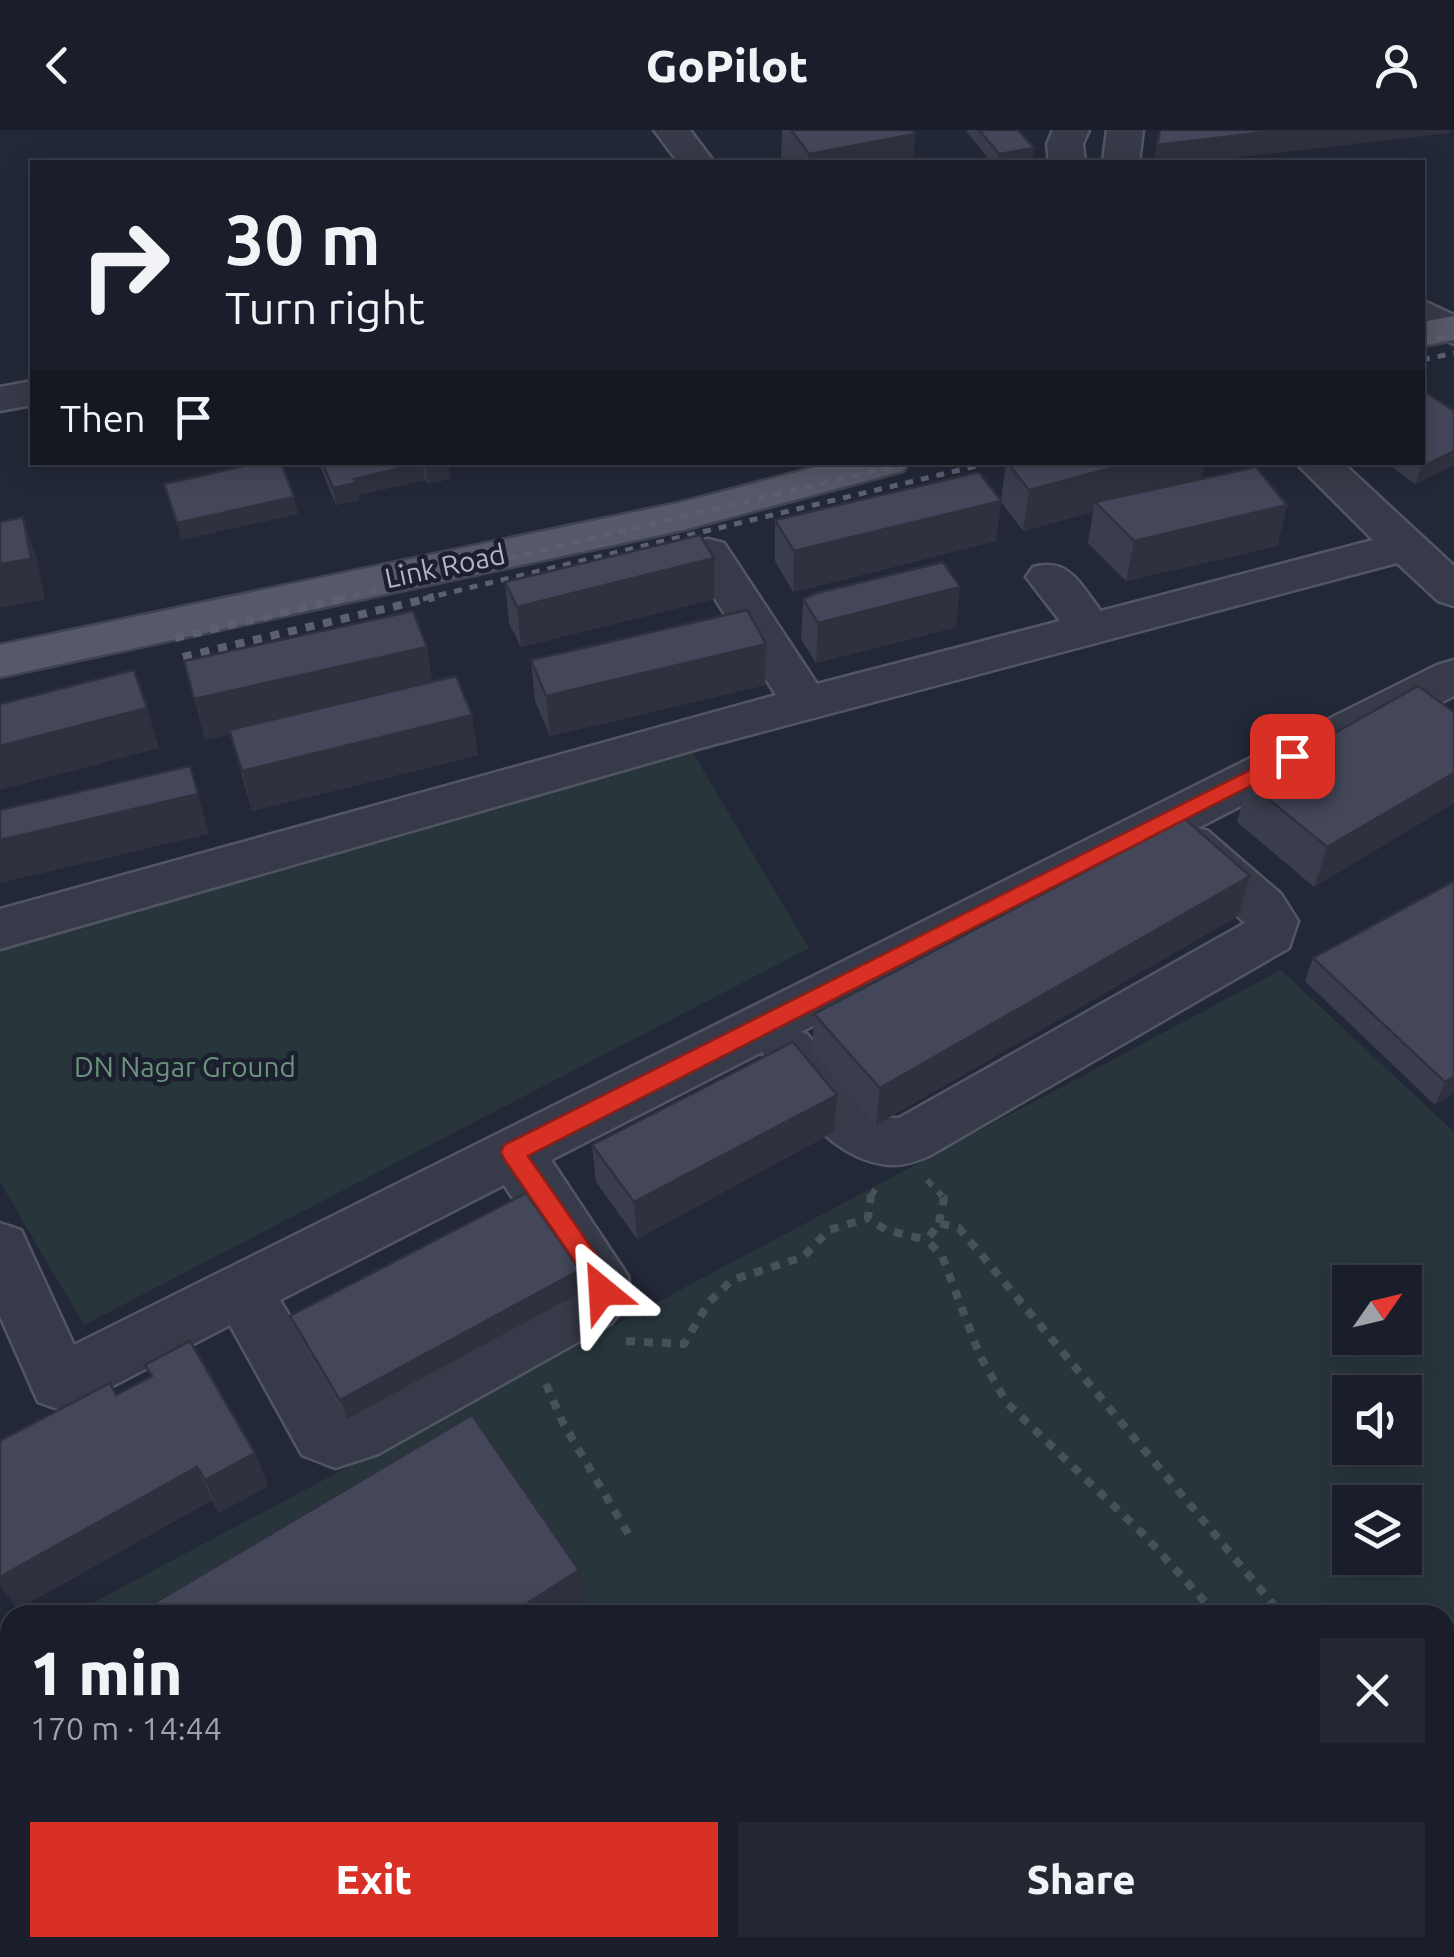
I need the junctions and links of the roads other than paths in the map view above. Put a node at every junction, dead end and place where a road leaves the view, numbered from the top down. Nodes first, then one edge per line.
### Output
1 (672, 130) edge
2 (1071, 130) edge
3 (1125, 130) edge
4 (694, 160) edge
5 (1067, 160) edge
6 (1121, 160) edge
7 (30, 393) edge
8 (0, 399) edge
9 (770, 465) edge
10 (877, 465) edge
11 (1319, 465) edge
12 (1406, 546) junction
13 (708, 553) edge
14 (1050, 577) dead end
15 (1454, 591) edge
16 (1091, 629) junction
17 (0, 632) edge
18 (0, 661) edge
19 (1454, 676) edge
20 (806, 704) junction
21 (1163, 820) junction
22 (0, 928) edge
23 (766, 1024) junction
24 (508, 1180) junction
25 (0, 1248) edge
26 (428, 1248) edge
27 (242, 1290) junction

1 - 4 street
2 - 5 street
3 - 6 street
7 - 8 street
9 - 17 main road
10 - 18 main road, Link Road
11 - 12 street
12 - 15 street
12 - 16 street
13 - 20 street
14 - 16 street
16 - 20 street
19 - 21 street
20 - 22 street
21 - 23 street
21 - 23 street
23 - 24 street
24 - 26 street
24 - 27 street
24 - 27 street
25 - 27 street

